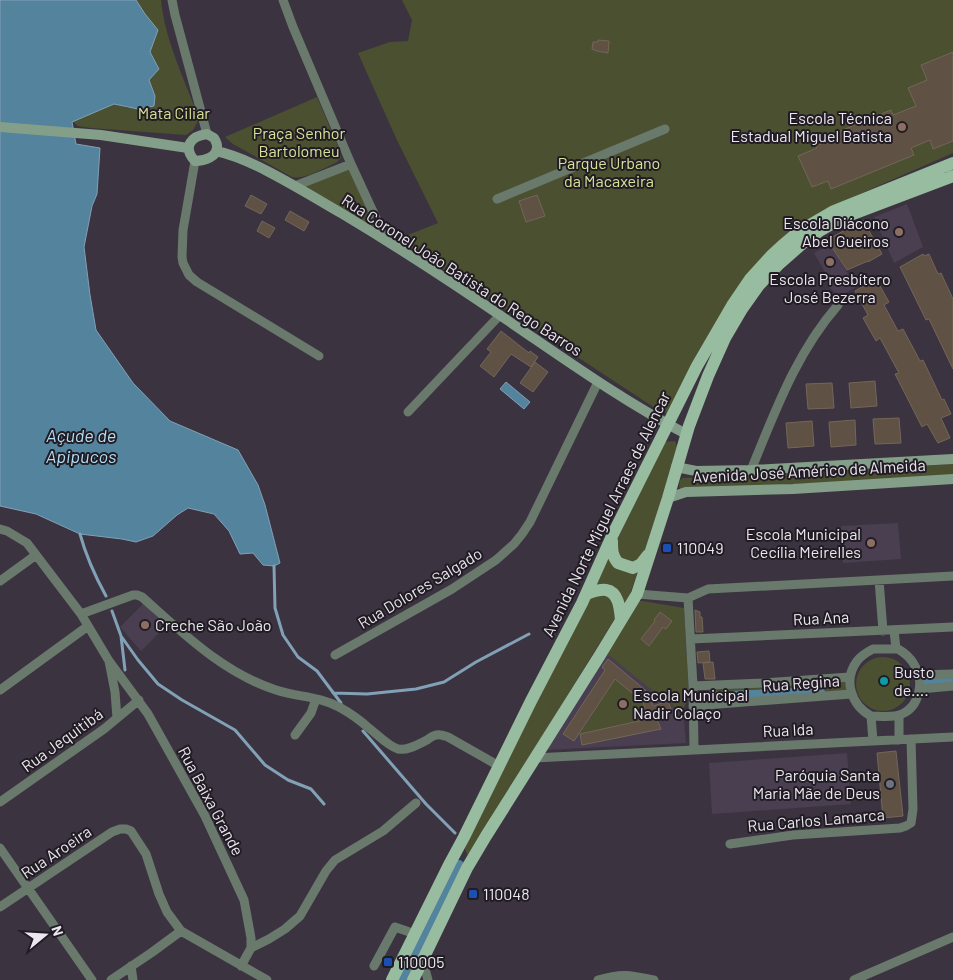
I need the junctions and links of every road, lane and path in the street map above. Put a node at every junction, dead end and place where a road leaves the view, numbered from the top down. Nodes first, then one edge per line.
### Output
1 (172, 0) edge
2 (283, 0) edge
3 (0, 127) edge
4 (665, 129) dead end
5 (207, 134) junction
6 (188, 148) junction
7 (216, 151) junction
8 (195, 161) junction
9 (953, 163) edge
10 (350, 164) junction
11 (953, 176) edge
12 (295, 186) junction
13 (497, 198) dead end
14 (386, 240) junction
15 (838, 305) dead end
16 (500, 315) junction
17 (319, 356) dead end
18 (598, 382) junction
19 (408, 412) dead end
20 (667, 424) junction
21 (686, 434) junction
22 (953, 460) edge
23 (676, 467) junction
24 (751, 470) junction
25 (953, 479) edge
26 (668, 498) junction
27 (0, 529) edge
28 (612, 536) junction
29 (649, 554) junction
30 (36, 555) junction
31 (953, 576) edge
32 (879, 580) junction
33 (0, 581) edge
34 (586, 594) junction
35 (637, 594) junction
36 (688, 598) junction
37 (81, 614) junction
38 (621, 620) junction
39 (88, 626) junction
40 (953, 627) edge
41 (894, 630) junction
42 (872, 631) junction
43 (883, 631) junction
44 (691, 639) junction
45 (873, 649) junction
46 (896, 649) junction
47 (335, 655) dead end
48 (109, 661) junction
49 (953, 674) edge
50 (919, 675) junction
51 (850, 677) junction
52 (693, 686) junction
53 (953, 686) edge
54 (920, 689) junction
55 (0, 690) edge
56 (851, 694) junction
57 (316, 699) junction
58 (139, 700) junction
59 (693, 706) junction
60 (899, 715) junction
61 (871, 716) junction
62 (117, 718) junction
63 (295, 735) dead end
64 (953, 737) edge
65 (911, 739) junction
66 (899, 740) junction
67 (873, 741) junction
68 (694, 750) junction
69 (534, 758) junction
70 (498, 766) junction
71 (0, 802) edge
72 (416, 802) dead end
73 (730, 844) dead end
74 (0, 848) edge
75 (28, 888) junction
76 (0, 908) edge
77 (181, 931) junction
78 (414, 934) junction
79 (953, 938) edge
80 (251, 948) junction
81 (422, 962) junction
82 (131, 966) junction
83 (241, 966) junction
84 (374, 966) dead end
85 (866, 978) edge
86 (92, 980) edge
87 (111, 980) edge
88 (133, 980) edge
89 (267, 980) edge
90 (392, 980) edge
91 (413, 980) edge
92 (428, 980) edge
93 (598, 980) edge
94 (654, 980) edge
95 (854, 980) edge

1 - 5 street
2 - 10 street
3 - 6 street
4 - 13 street
5 - 6 street
5 - 7 street
6 - 8 street
7 - 8 street
7 - 12 street, Rua Coronel João Batista do Rego Barros
8 - 17 street
9 - 20 main road, Avenida Norte Miguel Arraes de Alencar
10 - 12 street
10 - 14 street
11 - 21 main road
12 - 14 street, Rua Coronel João Batista do Rego Barros
14 - 16 street, Rua Coronel João Batista do Rego Barros
15 - 24 street
16 - 18 street, Rua Coronel João Batista do Rego Barros
16 - 19 street
18 - 20 street, Rua Coronel João Batista do Rego Barros
18 - 47 street, Rua Dolores Salgado
20 - 21 street, Rua Coronel João Batista do Rego Barros
20 - 28 main road, Avenida Norte Miguel Arraes de Alencar
21 - 23 main road
22 - 24 street, Avenida José Américo de Almeida
23 - 24 street, Avenida José Américo de Almeida
23 - 26 main road
25 - 26 street, Avenida José Américo de Almeida
26 - 29 main road
27 - 30 street
28 - 29 main road
28 - 34 main road, Avenida Norte Miguel Arraes de Alencar
29 - 35 main road
30 - 33 street
30 - 37 street
31 - 32 street
32 - 36 street
32 - 43 street
34 - 38 main road
34 - 70 main road, Avenida Norte Miguel Arraes de Alencar
35 - 36 street
35 - 38 main road
36 - 44 street
37 - 39 street
37 - 57 street
38 - 69 main road
39 - 48 street
39 - 55 street
40 - 41 street, Rua Ana
41 - 43 street, Rua Ana
41 - 46 street
42 - 43 street, Rua Ana
42 - 44 street, Rua Ana
42 - 45 street
44 - 52 street
45 - 46 street
45 - 51 street
46 - 50 street
48 - 58 street, Rua Baixa Grande
48 - 62 street
49 - 50 street
50 - 54 street
51 - 52 street, Rua Regina
51 - 56 street
52 - 59 street
53 - 54 street
54 - 60 street
56 - 59 street, Rua Regina
56 - 61 street
57 - 63 street
57 - 70 street
58 - 62 street, Rua Jequitibá
58 - 80 street, Rua Baixa Grande
59 - 68 street
60 - 61 street
60 - 66 street
61 - 67 street
62 - 71 street, Rua Jequitibá
64 - 65 street, Rua Ida
65 - 66 street, Rua Ida
65 - 73 street, Rua Carlos Lamarca
66 - 67 street, Rua Ida
67 - 68 street, Rua Ida
68 - 69 street, Rua Ida
69 - 81 main road
70 - 78 main road, Avenida Norte Miguel Arraes de Alencar
72 - 80 street
74 - 75 street
75 - 76 street, Rua Aroeira
75 - 77 street, Rua Aroeira
75 - 86 street
77 - 82 street
77 - 83 street
78 - 84 street
78 - 90 main road, Avenida Norte Miguel Arraes de Alencar
79 - 85 street
80 - 83 street
81 - 91 main road
81 - 92 street
82 - 87 street
82 - 88 street
83 - 89 street
85 - 95 street
93 - 94 street

